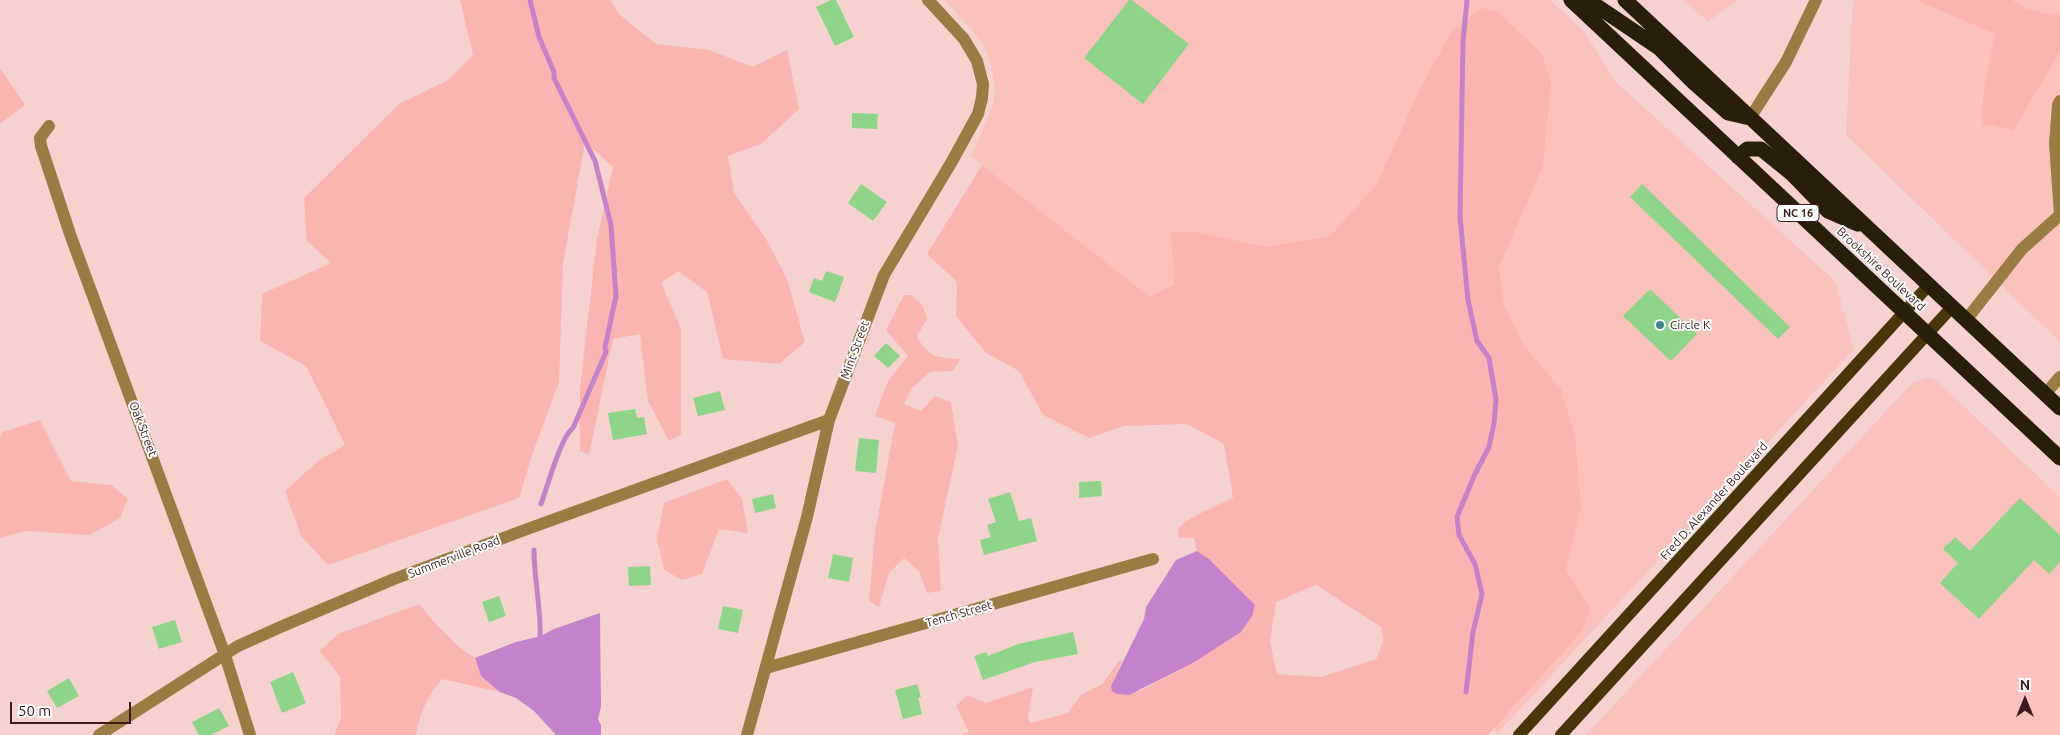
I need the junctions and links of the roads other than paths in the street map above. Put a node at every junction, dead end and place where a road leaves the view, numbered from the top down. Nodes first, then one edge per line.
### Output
1 (928, 0) edge
2 (1571, 0) edge
3 (1588, 0) edge
4 (1624, 0) edge
5 (1816, 0) edge
6 (2060, 101) edge
7 (1750, 118) junction
8 (49, 126) dead end
9 (1738, 156) junction
10 (2060, 215) edge
11 (1868, 228) junction
12 (1929, 285) junction
13 (1952, 306) junction
14 (1905, 312) junction
15 (1966, 320) junction
16 (1928, 333) junction
17 (2060, 376) edge
18 (2045, 394) junction
19 (2060, 408) edge
20 (829, 420) junction
21 (2060, 458) edge
22 (1153, 559) dead end
23 (225, 655) junction
24 (766, 668) junction
25 (98, 735) edge
26 (250, 735) edge
27 (747, 735) edge
28 (1519, 735) edge
29 (1561, 735) edge

1 - 20 street, Mint Street
2 - 9 highway, Brookshire Boulevard / NC 16
3 - 7 highway
4 - 7 highway, Brookshire Boulevard / NC 16
5 - 7 street
6 - 10 street
7 - 11 highway, Brookshire Boulevard / NC 16
8 - 23 street, Oak Street
9 - 11 highway
9 - 14 highway, Brookshire Boulevard / NC 16
10 - 15 street
11 - 12 highway, Brookshire Boulevard / NC 16
12 - 13 highway, Brookshire Boulevard / NC 16
12 - 14 main road, Fred D. Alexander Boulevard
13 - 15 highway, Brookshire Boulevard / NC 16
13 - 16 main road
14 - 16 highway, Brookshire Boulevard / NC 16
14 - 28 main road, Fred D. Alexander Boulevard
15 - 18 highway, Brookshire Boulevard / NC 16
16 - 21 highway, Brookshire Boulevard / NC 16
16 - 29 main road
17 - 18 street
18 - 19 highway, Brookshire Boulevard / NC 16
20 - 23 street, Summerville Road
20 - 24 street, Mint Street
22 - 24 street, Tench Street
23 - 25 street, Summerville Road
23 - 26 street, Oak Street
24 - 27 street, Mint Street

